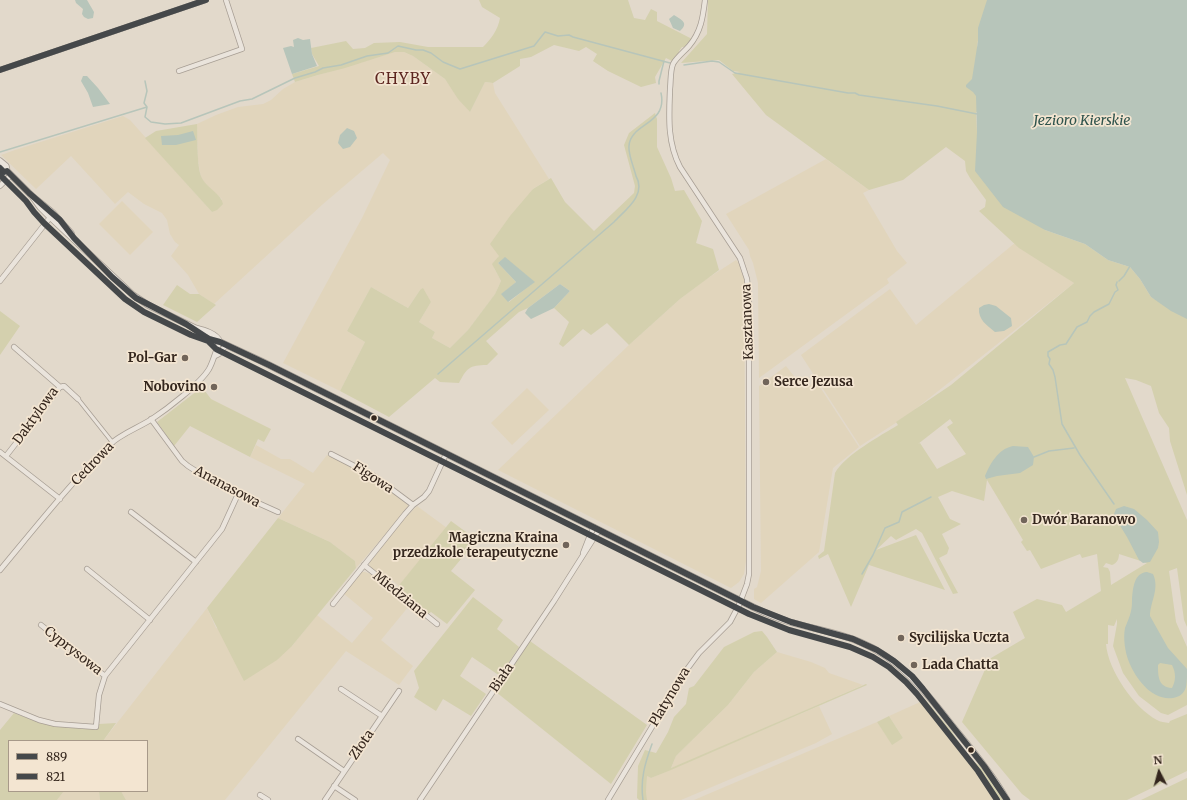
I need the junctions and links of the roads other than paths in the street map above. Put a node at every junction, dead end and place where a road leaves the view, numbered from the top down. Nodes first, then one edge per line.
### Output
1 (206, 0) edge
2 (226, 0) edge
3 (705, 0) edge
4 (0, 70) edge
5 (179, 71) dead end
6 (0, 161) edge
7 (0, 168) edge
8 (9, 173) junction
9 (0, 178) edge
10 (0, 186) edge
11 (51, 215) junction
12 (0, 281) edge
13 (220, 342) junction
14 (226, 345) junction
15 (14, 347) dead end
16 (216, 356) junction
17 (60, 386) junction
18 (78, 399) joint
19 (152, 419) junction
20 (113, 443) junction
21 (0, 452) edge
22 (332, 454) dead end
23 (446, 454) junction
24 (6, 456) junction
25 (238, 494) junction
26 (60, 499) junction
27 (413, 505) junction
28 (132, 512) dead end
29 (278, 512) dead end
30 (597, 528) junction
31 (196, 562) junction
32 (364, 565) junction
33 (87, 569) dead end
34 (0, 570) edge
35 (740, 601) junction
36 (334, 604) dead end
37 (150, 620) junction
38 (437, 624) dead end
39 (40, 625) dead end
40 (105, 676) junction
41 (341, 689) dead end
42 (399, 691) dead end
43 (0, 704) edge
44 (382, 716) junction
45 (298, 739) dead end
46 (344, 771) junction
47 (334, 786) junction
48 (260, 795) dead end
49 (268, 800) edge
50 (325, 800) edge
51 (355, 800) edge
52 (420, 800) edge
53 (608, 800) edge
54 (1007, 800) edge

1 - 4 street
2 - 5 street
3 - 35 street, Kasztanowa
6 - 8 street
7 - 8 street
8 - 9 street
8 - 10 street
8 - 11 street
11 - 12 street
11 - 13 street
13 - 14 street
13 - 16 street, Cedrowa
14 - 16 street, Cedrowa
14 - 23 street
15 - 17 street, Daktylowa
16 - 19 street, Cedrowa
17 - 18 street
17 - 24 street, Daktylowa
18 - 20 street
19 - 20 street, Cedrowa
19 - 25 street, Ananasowa
20 - 26 street, Cedrowa
21 - 24 street
22 - 27 street, Figowa
23 - 27 street
23 - 30 street
24 - 26 street
25 - 29 street, Ananasowa
25 - 31 street, Cyprysowa
26 - 34 street, Cedrowa
27 - 32 street
28 - 31 street
30 - 35 street
30 - 52 street, Biała
31 - 37 street, Cyprysowa
32 - 36 street
32 - 38 street, Miedziana
33 - 37 street
35 - 53 street, Platynowa
35 - 54 street
37 - 40 street, Cyprysowa
39 - 40 street, Cyprysowa
40 - 43 street, Cyprysowa
41 - 44 street
42 - 44 street, Złota
44 - 46 street, Złota
45 - 46 street
46 - 47 street, Złota
47 - 50 street, Złota
47 - 51 street
48 - 49 street

